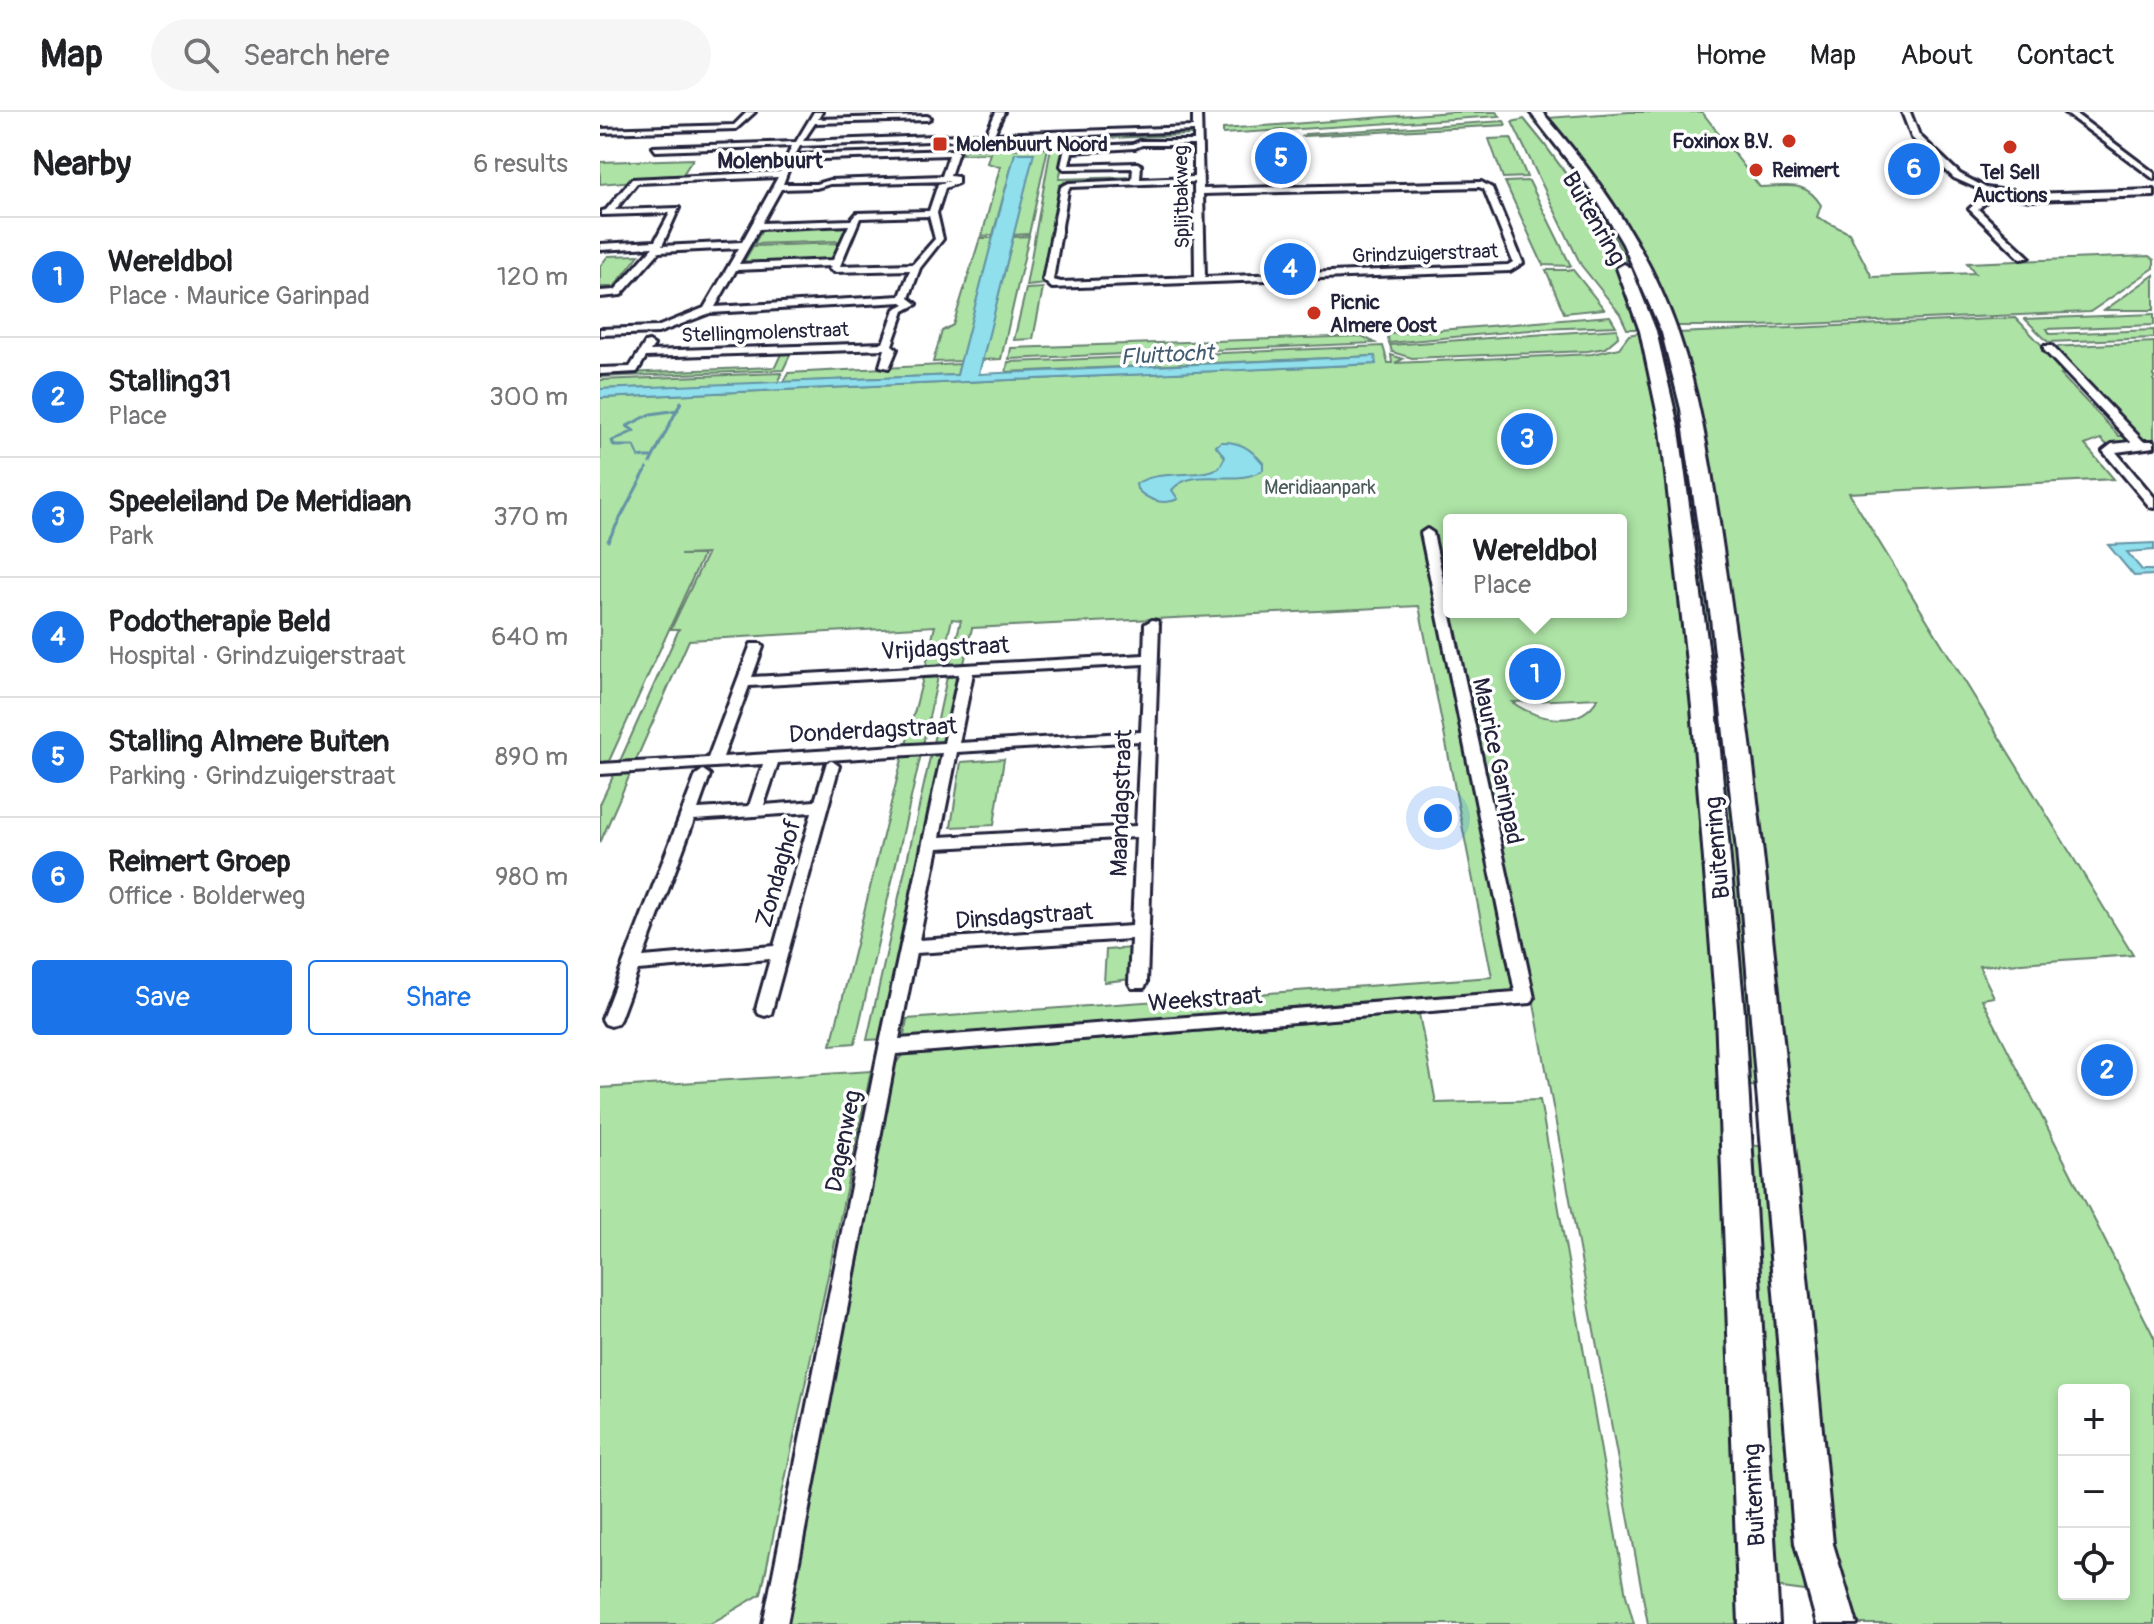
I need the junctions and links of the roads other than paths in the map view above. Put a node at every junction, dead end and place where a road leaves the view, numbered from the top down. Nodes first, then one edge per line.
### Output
1 (751, 112) edge
2 (1000, 112) edge
3 (1197, 112) edge
4 (1521, 112) edge
5 (1536, 112) edge
6 (1906, 112) edge
7 (2068, 112) edge
8 (930, 115) edge
9 (875, 116) edge
10 (815, 117) edge
11 (1197, 129) junction
12 (600, 131) edge
13 (989, 136) junction
14 (919, 140) junction
15 (1198, 143) junction
16 (797, 144) junction
17 (656, 149) dead end
18 (789, 158) junction
19 (784, 174) junction
20 (2154, 177) edge
21 (1199, 179) junction
22 (1136, 181) junction
23 (943, 182) junction
24 (778, 187) junction
25 (1199, 192) junction
26 (1993, 193) junction
27 (2154, 193) edge
28 (605, 213) edge
29 (933, 213) junction
30 (854, 222) junction
31 (756, 226) junction
32 (745, 245) junction
33 (600, 247) edge
34 (655, 249) junction
35 (600, 255) edge
36 (2024, 257) dead end
37 (836, 263) junction
38 (732, 267) junction
39 (916, 267) junction
40 (1200, 281) junction
41 (600, 294) edge
42 (902, 304) junction
43 (708, 310) junction
44 (658, 330) junction
45 (600, 332) edge
46 (887, 346) junction
47 (2048, 348) dead end
48 (643, 354) junction
49 (885, 366) dead end
50 (600, 371) edge
51 (2139, 444) junction
52 (2154, 444) edge
53 (2154, 504) edge
54 (1427, 533) dead end
55 (1443, 609) edge
56 (1445, 618) edge
57 (1152, 624) dead end
58 (756, 647) dead end
59 (1150, 659) junction
60 (967, 669) junction
61 (743, 682) junction
62 (1148, 736) junction
63 (951, 748) junction
64 (772, 758) junction
65 (832, 766) dead end
66 (708, 768) junction
67 (600, 769) edge
68 (821, 806) junction
69 (755, 810) junction
70 (688, 815) junction
71 (1144, 831) junction
72 (931, 843) junction
73 (1140, 932) junction
74 (910, 947) junction
75 (781, 952) junction
76 (632, 964) junction
77 (1138, 983) dead end
78 (1525, 998) joint
79 (765, 1009) dead end
80 (611, 1019) dead end
81 (889, 1047) junction
82 (1817, 1560) junction
83 (775, 1624) edge
84 (1759, 1624) edge
85 (1820, 1624) edge
86 (1837, 1624) edge

1 - 12 street
2 - 13 street
3 - 11 street, Splijtbakweg
4 - 84 highway, Buitenring
5 - 82 highway, Buitenring
6 - 26 street
7 - 20 street
8 - 9 street
8 - 14 street
9 - 10 street
10 - 16 street
11 - 13 street
11 - 15 street, Splijtbakweg
13 - 14 street
14 - 16 street
15 - 21 street, Splijtbakweg
15 - 22 street
16 - 17 street
16 - 18 street
18 - 19 street
18 - 23 street
19 - 24 street
19 - 28 street
21 - 22 street
21 - 25 street, Splijtbakweg
22 - 40 street
23 - 24 street
23 - 29 street
24 - 31 street
25 - 40 street, Splijtbakweg
25 - 40 street, Grindzuigerstraat
26 - 27 street
26 - 36 street
28 - 34 street
29 - 30 street
29 - 39 street
30 - 31 street
30 - 37 street
31 - 32 street
32 - 34 street
32 - 38 street
33 - 34 street
34 - 35 street
34 - 41 street
37 - 38 street
37 - 39 street
38 - 43 street
39 - 42 street
42 - 43 street
42 - 46 street
43 - 44 street
44 - 45 street
44 - 48 street
46 - 48 street, Stellingmolenstraat
46 - 49 street
47 - 51 street
48 - 50 street
51 - 52 street
51 - 53 street
54 - 55 street, Maurice Garinpad
56 - 78 street, Maurice Garinpad
57 - 59 street, Maandagstraat
58 - 61 street
59 - 60 street, Vrijdagstraat
59 - 62 street, Maandagstraat
60 - 61 street, Vrijdagstraat
60 - 63 street, Dagenweg
61 - 66 street
62 - 63 street, Donderdagstraat
62 - 71 street, Maandagstraat
63 - 64 street, Donderdagstraat
63 - 72 street, Dagenweg
64 - 66 street, Donderdagstraat
64 - 69 street, Zondaghof
65 - 68 street, Zondaghof
66 - 67 street, Donderdagstraat
66 - 70 street
68 - 69 street, Zondaghof
68 - 75 street, Zondaghof
69 - 70 street, Zondaghof
70 - 76 street
71 - 72 street
71 - 73 street, Maandagstraat
72 - 74 street, Dagenweg
73 - 74 street, Dinsdagstraat
73 - 77 street, Maandagstraat
74 - 81 street, Dagenweg
75 - 76 street, Zondaghof
75 - 79 street, Zondaghof
76 - 80 street
78 - 81 street, Weekstraat
81 - 83 street, Dagenweg
82 - 85 highway, Buitenring
82 - 86 highway, Buitenring

